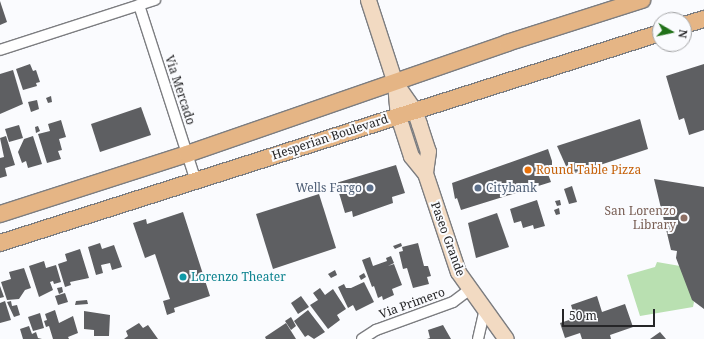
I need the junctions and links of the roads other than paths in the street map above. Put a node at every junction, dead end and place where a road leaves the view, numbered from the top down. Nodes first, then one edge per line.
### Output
1 (155, 0) edge
2 (368, 0) edge
3 (642, 0) edge
4 (139, 6) junction
5 (704, 19) edge
6 (692, 23) edge
7 (652, 36) edge
8 (0, 50) edge
9 (395, 83) junction
10 (414, 110) junction
11 (398, 116) junction
12 (187, 154) junction
13 (425, 173) junction
14 (196, 182) junction
15 (0, 214) edge
16 (0, 243) edge
17 (469, 290) junction
18 (484, 312) junction
19 (362, 339) edge
20 (478, 339) edge
21 (506, 339) edge

1 - 4 street
2 - 9 street, Paseo Grande
3 - 9 main road
4 - 8 street
4 - 12 street, Via Mercado
5 - 6 main road
7 - 10 main road, Hesperian Boulevard
9 - 10 street, Paseo Grande
9 - 11 street, Paseo Grande
9 - 12 main road
10 - 11 main road, Hesperian Boulevard
10 - 13 street, Paseo Grande
11 - 13 street, Paseo Grande
11 - 14 main road, Hesperian Boulevard
12 - 14 street, Via Mercado
12 - 15 main road
13 - 17 street, Paseo Grande
14 - 16 main road, Hesperian Boulevard
17 - 18 street, Paseo Grande
17 - 19 street, Via Primero
18 - 20 street
18 - 21 street, Paseo Grande

